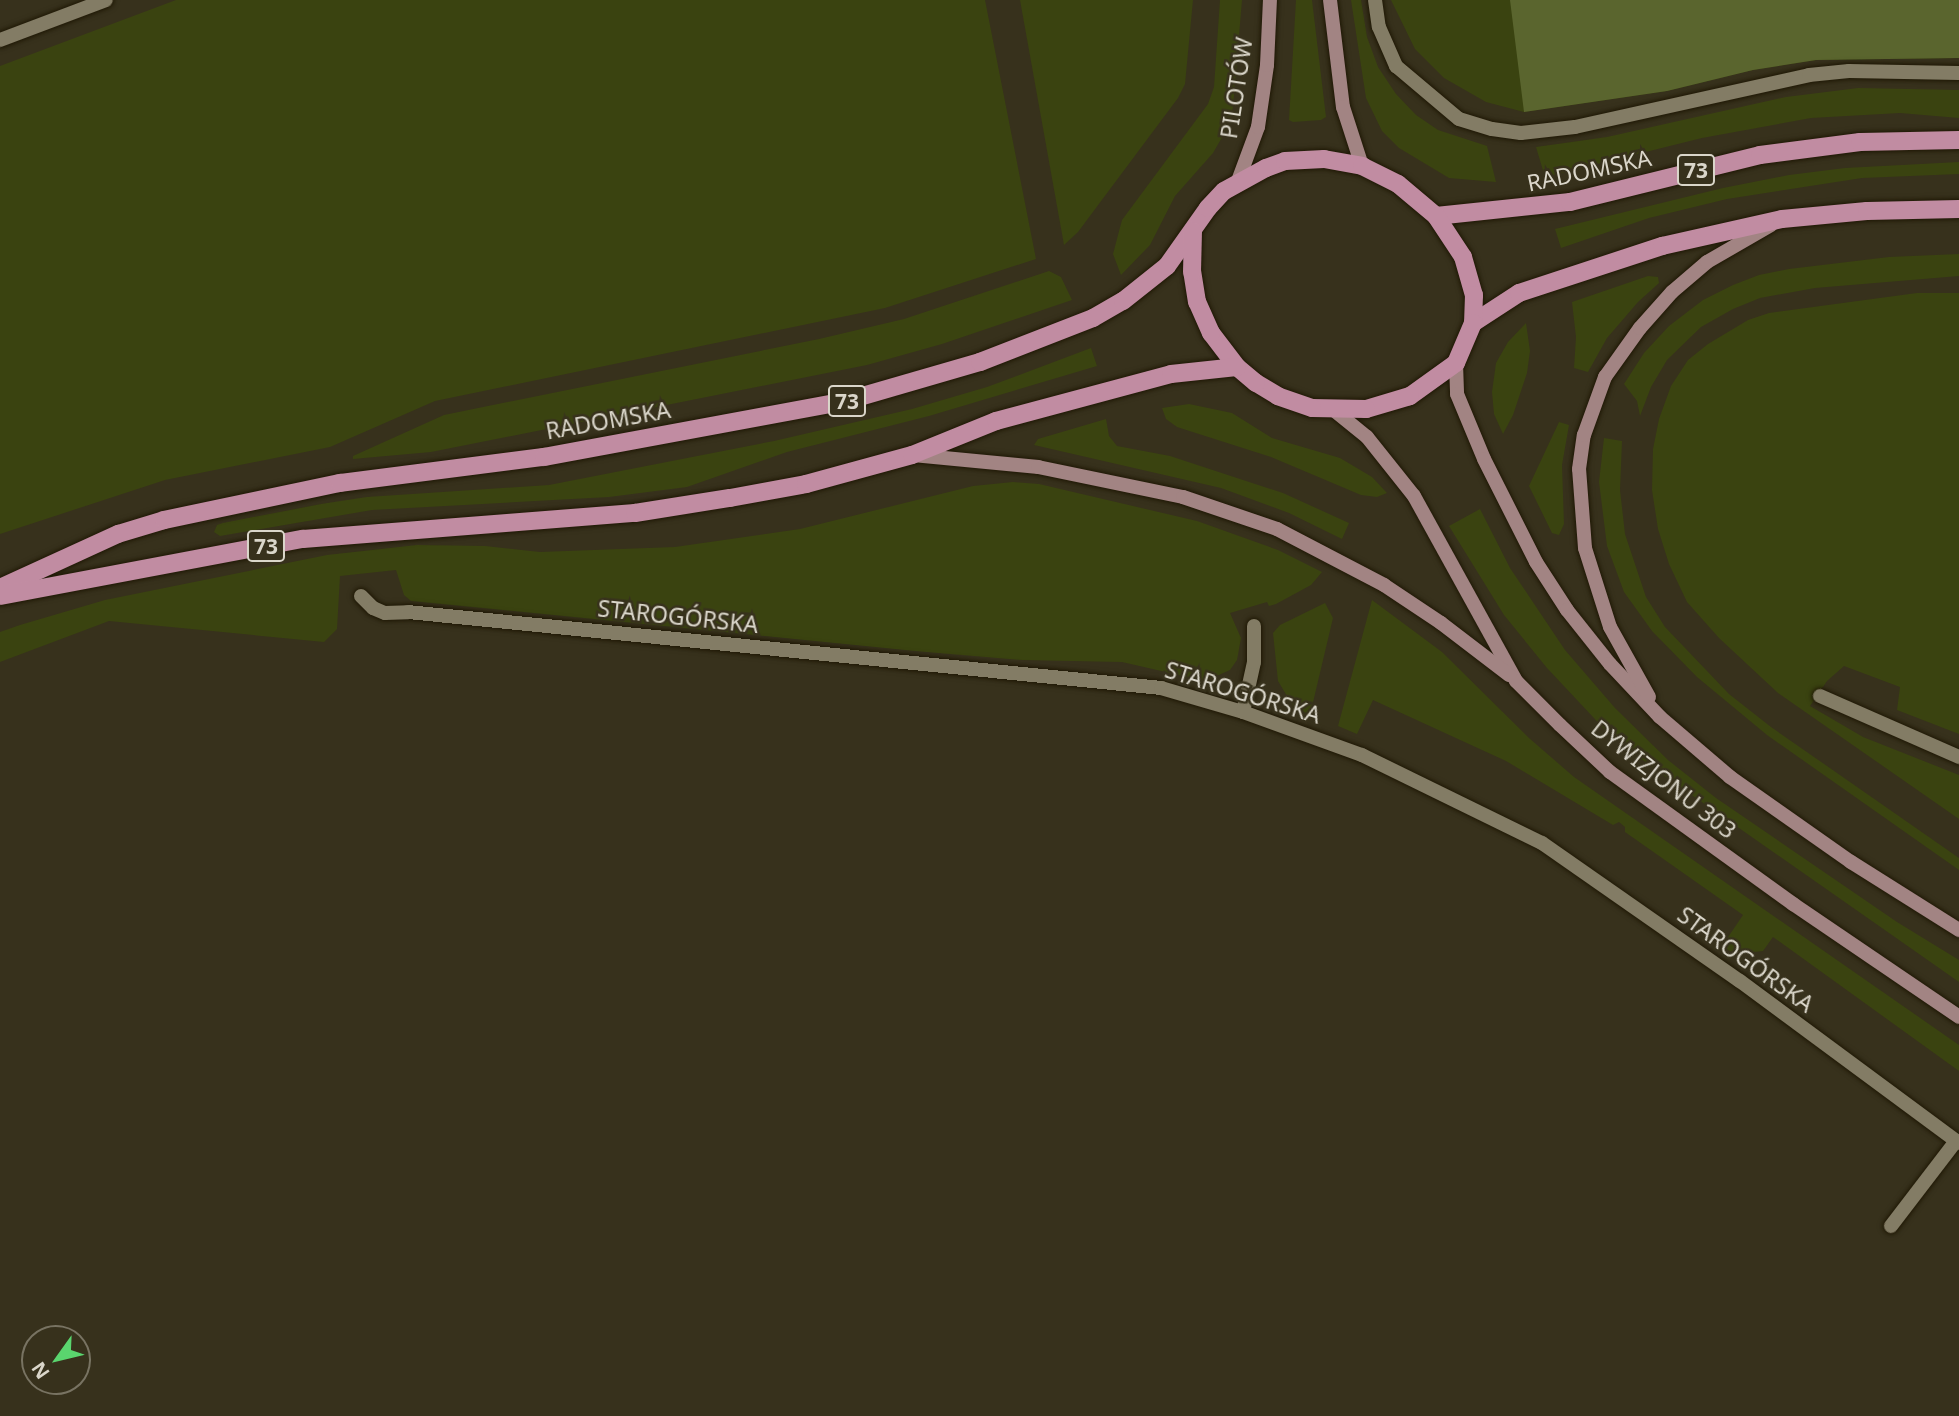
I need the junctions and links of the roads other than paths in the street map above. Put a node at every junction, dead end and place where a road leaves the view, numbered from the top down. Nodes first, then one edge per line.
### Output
1 (106, 0) edge
2 (1270, 0) edge
3 (1329, 0) edge
4 (1375, 0) edge
5 (0, 40) edge
6 (1959, 73) edge
7 (1959, 140) edge
8 (1362, 166) junction
9 (1238, 181) junction
10 (1959, 209) edge
11 (1436, 216) junction
12 (1782, 219) junction
13 (1194, 230) junction
14 (1473, 323) junction
15 (1456, 363) junction
16 (1237, 367) junction
17 (1335, 411) junction
18 (912, 455) junction
19 (0, 588) edge
20 (0, 596) edge
21 (361, 596) dead end
22 (1254, 626) dead end
23 (1516, 681) junction
24 (1820, 696) dead end
25 (1243, 712) junction
26 (1660, 717) junction
27 (1959, 757) edge
28 (1959, 930) edge
29 (1959, 1017) edge
30 (1957, 1142) edge
31 (1891, 1226) dead end

1 - 5 street
2 - 9 main road, PILOTÓW
3 - 8 main road
4 - 6 street
7 - 11 main road, RADOMSKA / 73
8 - 9 main road, 73
8 - 11 main road, 73
9 - 13 main road, 73
10 - 12 main road
11 - 14 main road, 73
12 - 14 main road
12 - 26 main road
13 - 16 main road
13 - 19 main road, RADOMSKA / 73
14 - 15 main road, 73
15 - 17 main road
15 - 26 main road, DYWIZJONU 303
16 - 17 main road
16 - 18 main road, 73
17 - 23 main road, DYWIZJONU 303
18 - 20 main road, 73
18 - 23 main road
21 - 25 street, STAROGÓRSKA
22 - 25 street
23 - 29 main road, DYWIZJONU 303
24 - 27 street
25 - 30 street, STAROGÓRSKA
26 - 28 main road, DYWIZJONU 303
30 - 31 street

